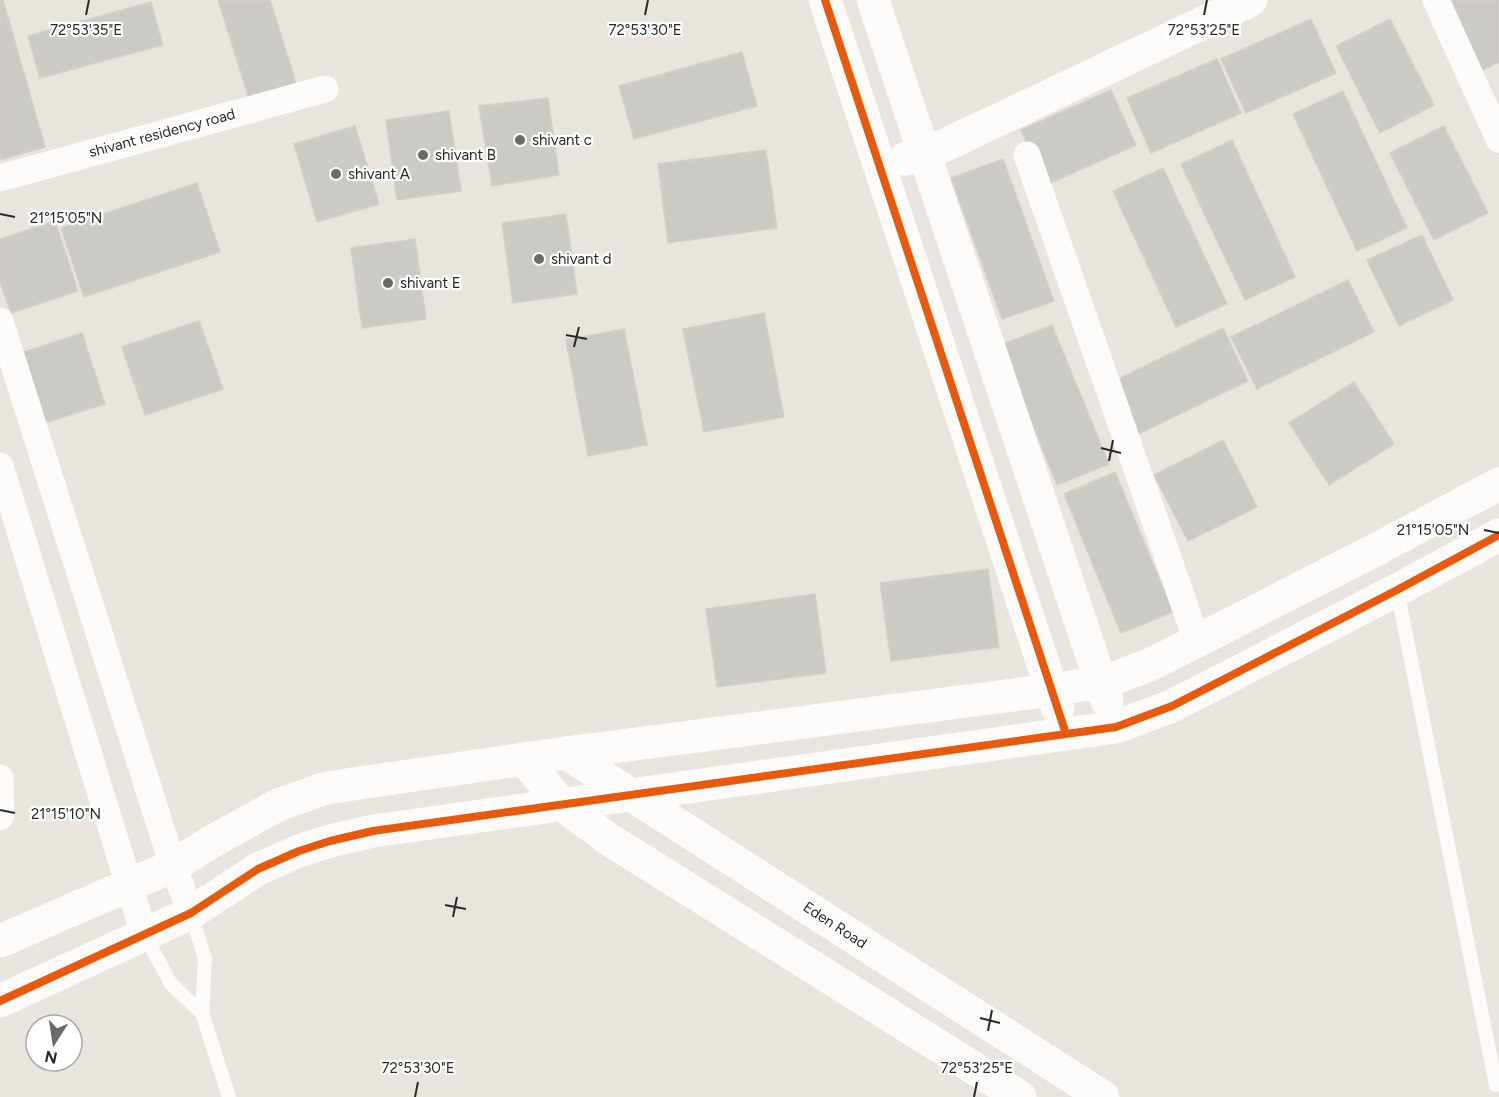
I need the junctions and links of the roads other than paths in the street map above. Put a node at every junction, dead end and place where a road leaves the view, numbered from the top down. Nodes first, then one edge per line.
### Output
1 (825, 0) edge
2 (873, 0) edge
3 (1251, 0) edge
4 (1436, 0) edge
5 (1202, 11) edge
6 (325, 89) dead end
7 (1499, 139) edge
8 (924, 155) junction
9 (1027, 155) dead end
10 (879, 166) junction
11 (0, 178) edge
12 (0, 321) edge
13 (4, 350) edge
14 (0, 466) edge
15 (1499, 484) edge
16 (1499, 536) edge
17 (1397, 590) junction
18 (1197, 641) junction
19 (1101, 682) junction
20 (1052, 690) junction
21 (1116, 726) junction
22 (1066, 734) junction
23 (566, 753) junction
24 (524, 759) junction
25 (0, 778) edge
26 (631, 795) junction
27 (562, 804) junction
28 (0, 817) edge
29 (173, 866) junction
30 (130, 885) junction
31 (191, 913) junction
32 (144, 934) junction
33 (0, 941) edge
34 (0, 1001) edge
35 (202, 1013) junction
36 (1496, 1085) dead end
37 (229, 1097) edge
38 (1020, 1097) edge
39 (1103, 1097) edge

1 - 10 street
2 - 8 street
3 - 5 street
4 - 7 street
5 - 8 street
6 - 11 street, shivant residency road
8 - 10 street
8 - 19 street
9 - 18 street
10 - 20 street
12 - 13 street
13 - 29 street
14 - 30 street
15 - 18 street
16 - 17 street
17 - 21 street
17 - 36 lane
18 - 19 street
19 - 20 street
19 - 21 street
20 - 22 street
20 - 23 street
21 - 22 street
22 - 26 street
23 - 24 street
23 - 26 street, Eden Road
24 - 27 street
24 - 29 street
25 - 28 street
26 - 27 street
26 - 39 street, Eden Road
27 - 31 street
27 - 38 street
29 - 30 street
29 - 31 street
30 - 32 street
30 - 33 street
31 - 32 street
31 - 35 lane
32 - 34 street
32 - 35 lane
35 - 37 lane

